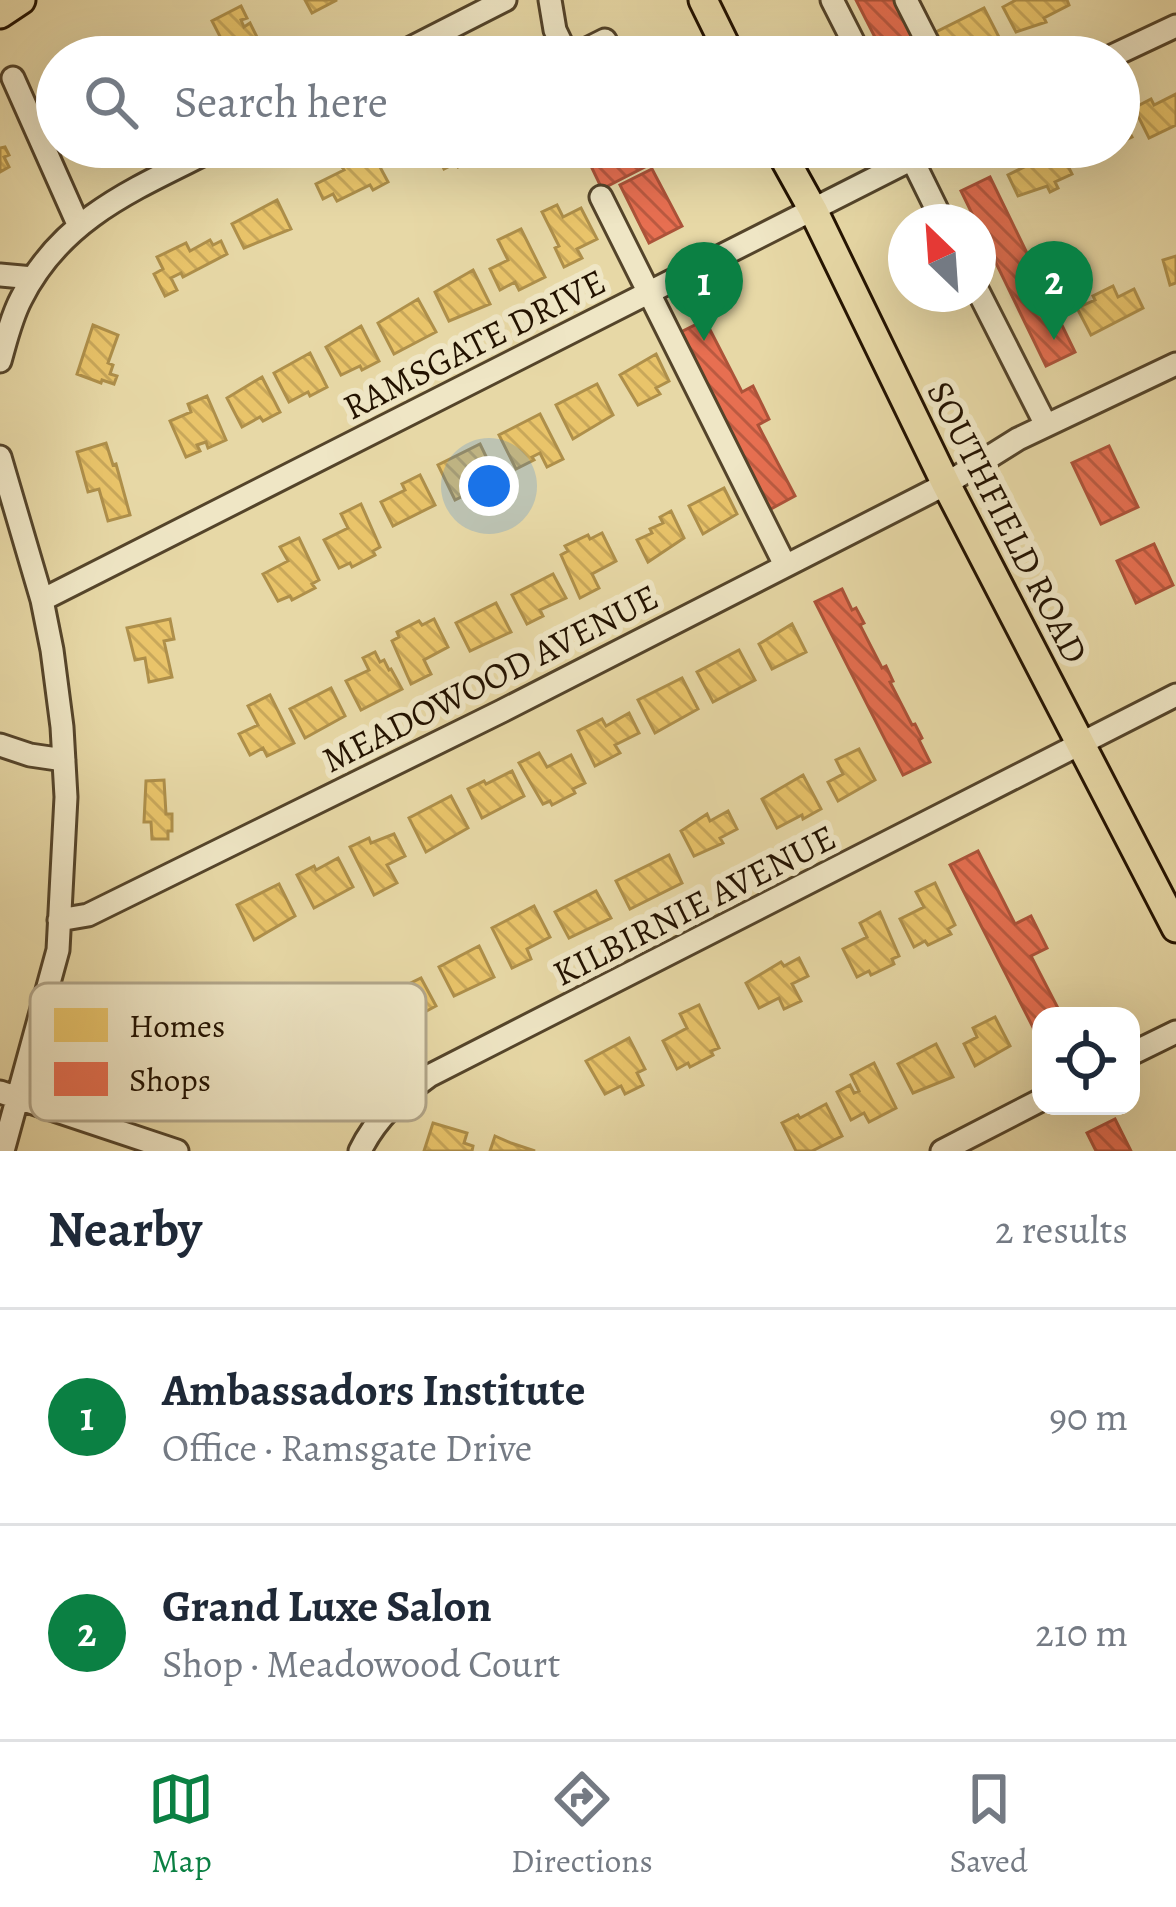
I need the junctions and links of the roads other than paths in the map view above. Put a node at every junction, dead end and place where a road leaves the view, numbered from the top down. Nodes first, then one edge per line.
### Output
1 (21, 0) edge
2 (505, 0) edge
3 (550, 0) edge
4 (703, 0) edge
5 (832, 0) edge
6 (906, 0) edge
7 (0, 14) edge
8 (1176, 26) edge
9 (434, 36) edge
10 (561, 36) edge
11 (719, 36) edge
12 (850, 36) edge
13 (924, 36) edge
14 (1140, 43) edge
15 (13, 78) dead end
16 (36, 130) edge
17 (53, 168) edge
18 (178, 168) edge
19 (790, 168) edge
20 (895, 168) edge
21 (917, 168) edge
22 (601, 197) dead end
23 (935, 204) edge
24 (813, 210) junction
25 (78, 224) junction
26 (0, 275) edge
27 (34, 278) junction
28 (648, 292) junction
29 (989, 312) edge
30 (0, 361) edge
31 (1176, 364) edge
32 (1046, 425) junction
33 (0, 457) edge
34 (946, 484) junction
35 (785, 565) junction
36 (42, 600) junction
37 (1176, 695) edge
38 (1081, 743) junction
39 (0, 745) edge
40 (64, 760) junction
41 (59, 920) junction
42 (1176, 928) edge
43 (47, 983) edge
44 (1176, 1032) edge
45 (30, 1033) edge
46 (1140, 1050) edge
47 (426, 1078) edge
48 (9, 1095) edge
49 (1032, 1105) edge
50 (87, 1121) edge
51 (378, 1121) edge
52 (3, 1151) edge
53 (177, 1151) edge
54 (360, 1151) edge
55 (942, 1151) edge

1 - 7 main road
2 - 9 street
3 - 10 street
4 - 11 main road
5 - 12 street
6 - 13 street
8 - 14 street
15 - 16 street
17 - 25 street
18 - 25 street
19 - 24 main road, SOUTHFIELD ROAD
20 - 24 street, RAMSGATE DRIVE
21 - 23 street
22 - 28 street
24 - 28 street, RAMSGATE DRIVE
24 - 34 main road, SOUTHFIELD ROAD
25 - 27 street
26 - 27 street
27 - 30 street
28 - 35 street
28 - 36 street, RAMSGATE DRIVE
29 - 32 street
31 - 32 street, MEADOWOOD AVENUE
32 - 34 street, MEADOWOOD AVENUE
33 - 36 street
34 - 35 street, MEADOWOOD AVENUE
34 - 38 main road, SOUTHFIELD ROAD
35 - 41 street, MEADOWOOD AVENUE
36 - 40 street
37 - 38 street, KILBIRNIE AVENUE
38 - 42 main road, SOUTHFIELD ROAD
38 - 47 street, KILBIRNIE AVENUE
39 - 40 street
40 - 41 street
41 - 43 street
44 - 46 street
45 - 48 street
48 - 52 street
49 - 55 street
50 - 53 street
51 - 54 street, KILBIRNIE AVENUE

